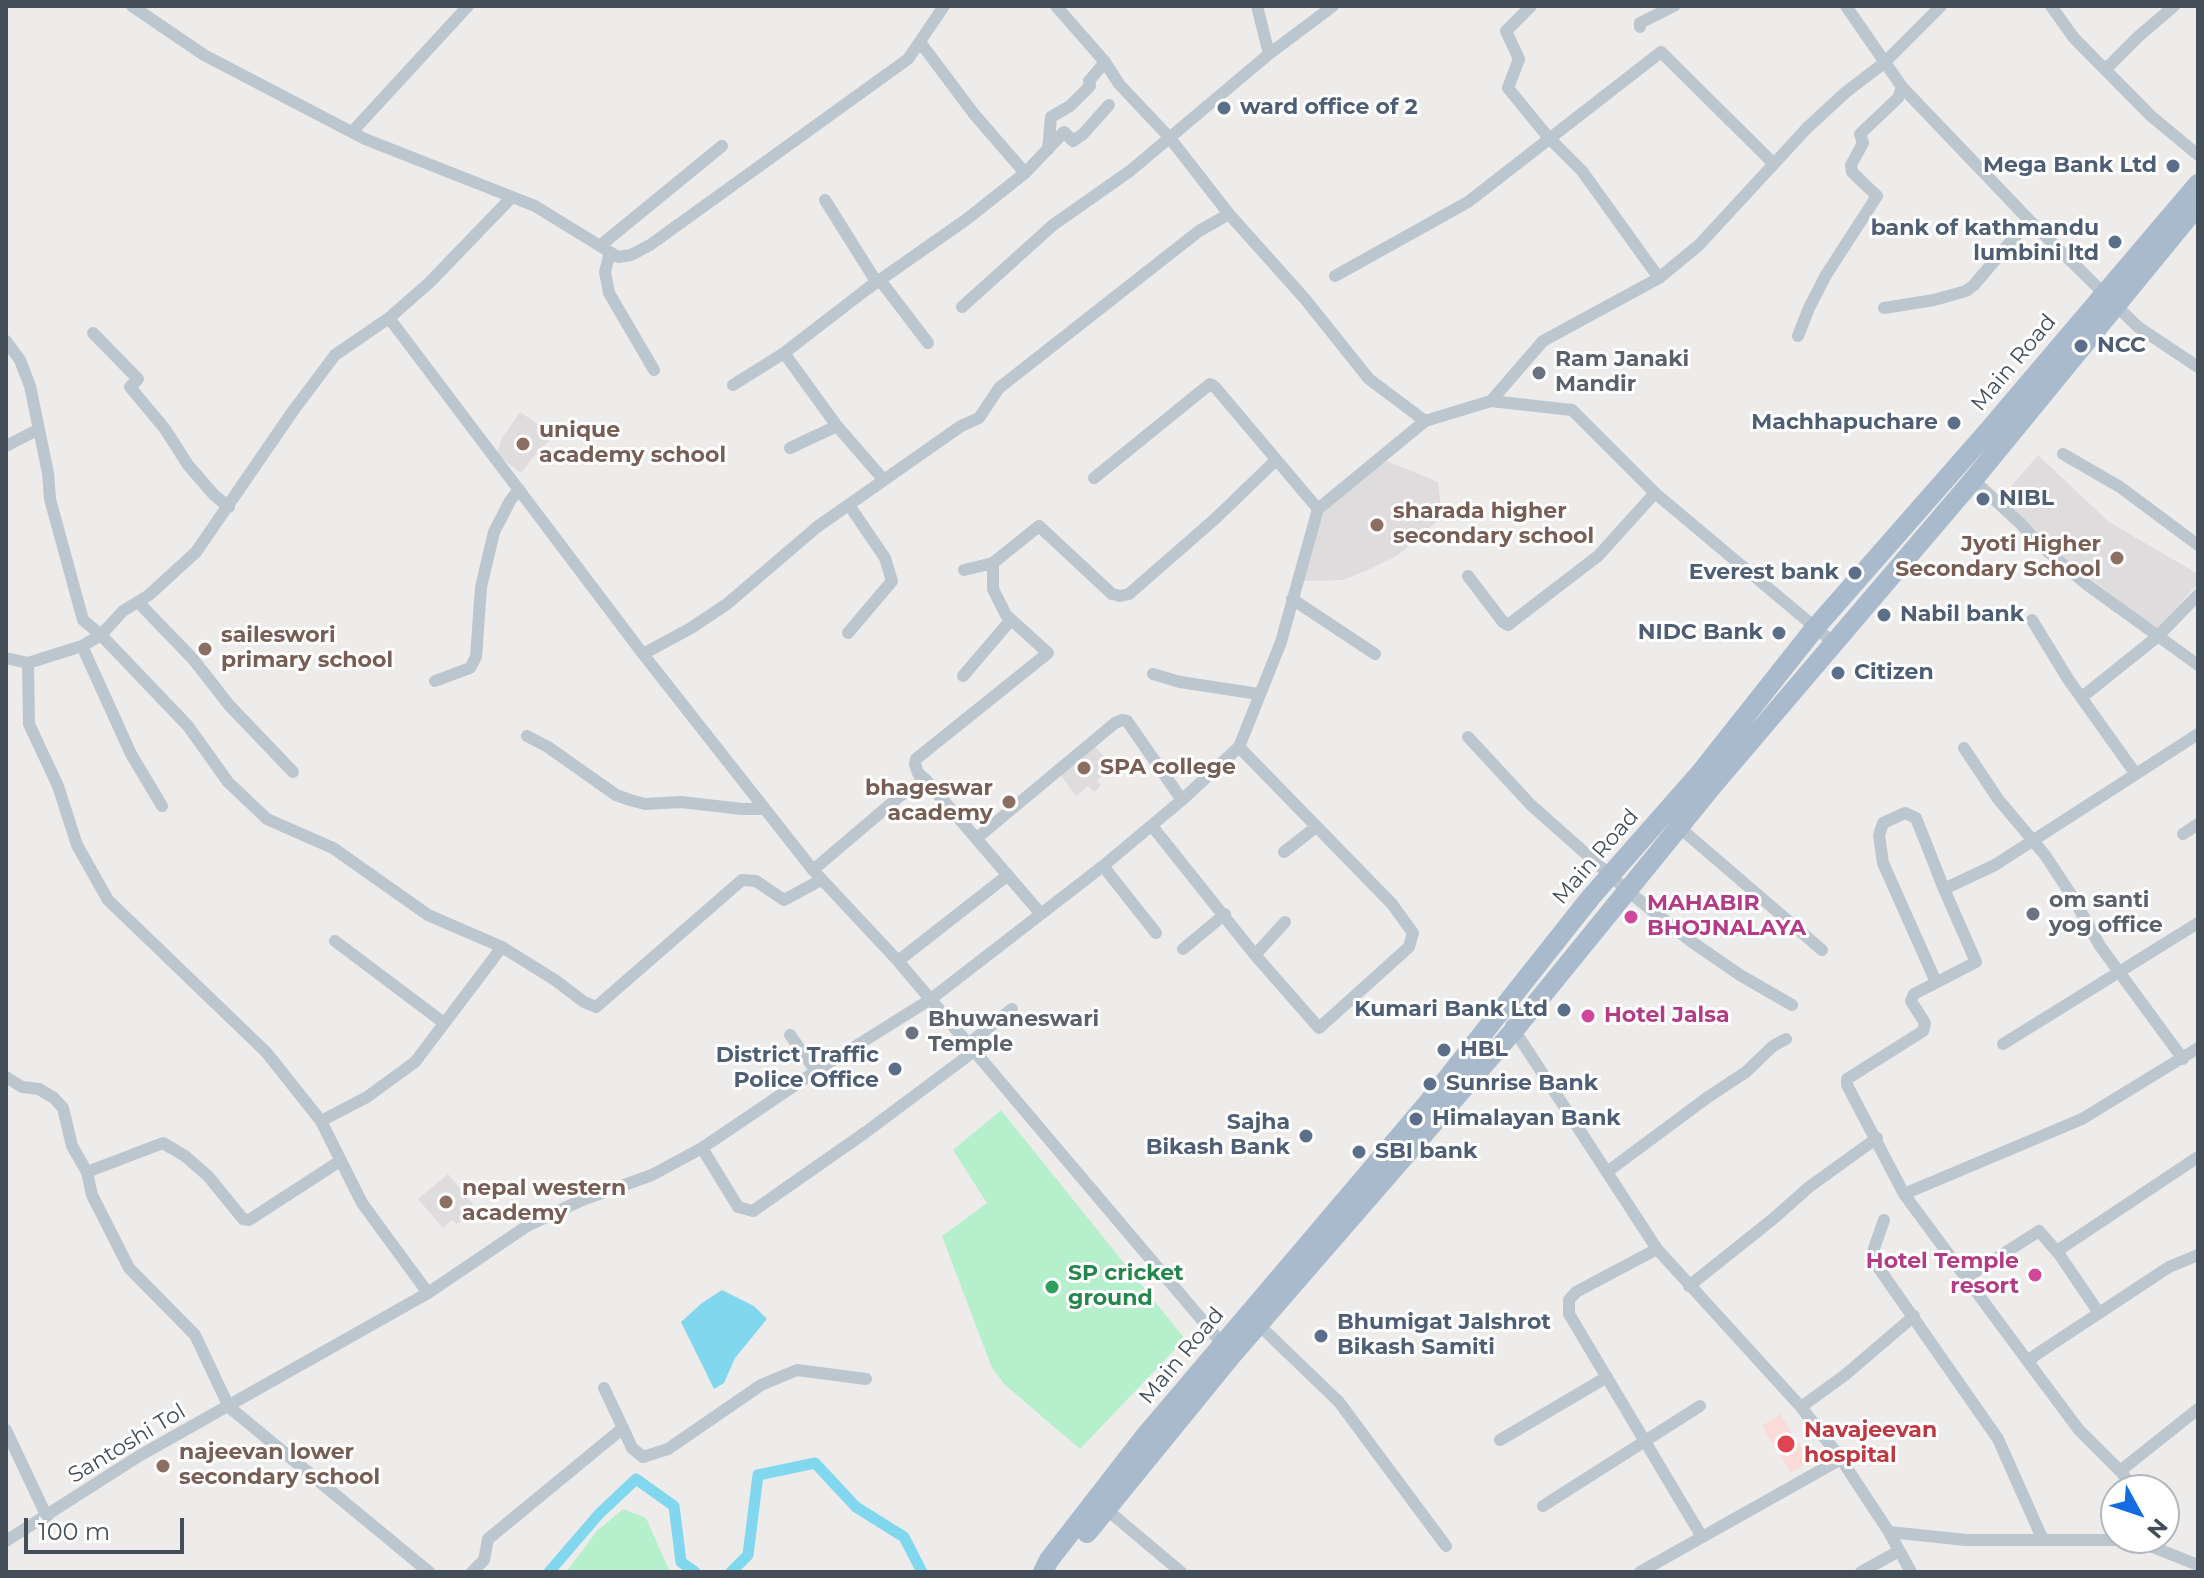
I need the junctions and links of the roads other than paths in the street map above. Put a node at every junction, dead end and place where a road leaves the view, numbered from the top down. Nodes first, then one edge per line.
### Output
1 (132, 6) edge
2 (468, 6) edge
3 (944, 6) edge
4 (1056, 6) edge
5 (1257, 6) edge
6 (1333, 6) edge
7 (1531, 6) edge
8 (1674, 6) edge
9 (1846, 6) edge
10 (1941, 6) edge
11 (2051, 6) edge
12 (2174, 6) edge
13 (1640, 27) dead end
14 (920, 42) junction
15 (1269, 54) junction
16 (1105, 62) junction
17 (1884, 63) junction
18 (2106, 69) junction
19 (1902, 87) junction
20 (1109, 105) dead end
21 (352, 132) junction
22 (1169, 137) junction
23 (1548, 137) junction
24 (722, 146) dead end
25 (1048, 150) junction
26 (2198, 155) edge
27 (1774, 164) junction
28 (1025, 173) junction
29 (2198, 184) edge
30 (512, 197) junction
31 (825, 200) dead end
32 (2198, 205) edge
33 (1229, 214) junction
34 (2029, 220) junction
35 (606, 249) junction
36 (1335, 276) dead end
37 (1659, 278) junction
38 (878, 282) junction
39 (2108, 300) junction
40 (962, 307) dead end
41 (1884, 308) dead end
42 (389, 318) junction
43 (93, 333) dead end
44 (1798, 336) dead end
45 (6, 341) edge
46 (928, 343) dead end
47 (784, 353) junction
48 (2198, 367) edge
49 (654, 370) dead end
50 (733, 385) dead end
51 (1491, 401) junction
52 (1425, 421) junction
53 (837, 426) junction
54 (39, 429) junction
55 (6, 446) edge
56 (790, 448) dead end
57 (2063, 454) dead end
58 (1276, 460) junction
59 (1965, 473) junction
60 (1094, 478) dead end
61 (883, 479) junction
62 (519, 489) junction
63 (1655, 493) junction
64 (849, 505) junction
65 (229, 507) junction
66 (1318, 509) junction
67 (2198, 545) edge
68 (993, 563) junction
69 (964, 570) dead end
70 (1468, 576) dead end
71 (2198, 595) edge
72 (1292, 599) junction
73 (138, 602) junction
74 (2032, 620) dead end
75 (1010, 621) junction
76 (1815, 628) junction
77 (848, 633) dead end
78 (101, 635) junction
79 (2157, 637) junction
80 (1835, 644) junction
81 (82, 646) junction
82 (643, 654) junction
83 (1375, 654) dead end
84 (6, 658) edge
85 (28, 663) junction
86 (2198, 665) edge
87 (1153, 674) dead end
88 (963, 676) dead end
89 (435, 681) dead end
90 (1259, 694) junction
91 (2082, 697) junction
92 (2198, 734) edge
93 (527, 736) dead end
94 (1468, 737) dead end
95 (1239, 747) junction
96 (1964, 748) dead end
97 (293, 772) dead end
98 (2135, 773) junction
99 (1708, 778) junction
100 (925, 779) junction
101 (1182, 800) junction
102 (162, 806) dead end
103 (765, 809) junction
104 (2198, 824) edge
105 (1152, 826) junction
106 (1316, 827) junction
107 (1680, 828) junction
108 (2183, 834) dead end
109 (977, 838) junction
110 (2033, 840) junction
111 (1284, 852) dead end
112 (1103, 866) junction
113 (1612, 874) junction
114 (817, 875) junction
115 (1008, 875) junction
116 (1944, 889) junction
117 (1629, 892) junction
118 (1041, 914) junction
119 (1225, 914) junction
120 (1285, 922) dead end
121 (2198, 923) edge
122 (1156, 933) dead end
123 (335, 941) dead end
124 (502, 947) junction
125 (1183, 949) dead end
126 (1822, 950) dead end
127 (1255, 955) junction
128 (898, 961) junction
129 (2120, 971) junction
130 (1936, 982) junction
131 (931, 999) junction
132 (1792, 1005) dead end
133 (1012, 1009) dead end
134 (1507, 1022) junction
135 (444, 1023) junction
136 (790, 1035) dead end
137 (1786, 1039) dead end
138 (2003, 1044) dead end
139 (970, 1048) junction
140 (2198, 1048) edge
141 (2183, 1059) junction
142 (816, 1071) junction
143 (6, 1077) edge
144 (321, 1121) junction
145 (1877, 1138) junction
146 (702, 1148) junction
147 (2198, 1157) edge
148 (340, 1161) junction
149 (1383, 1168) junction
150 (87, 1172) junction
151 (1607, 1172) junction
152 (1904, 1194) junction
153 (1884, 1220) dead end
154 (1657, 1249) junction
155 (2057, 1251) junction
156 (2198, 1255) edge
157 (1967, 1277) junction
158 (1689, 1286) junction
159 (428, 1293) junction
160 (2099, 1313) junction
161 (1914, 1316) junction
162 (1259, 1325) junction
163 (1228, 1349) junction
164 (2029, 1363) junction
165 (1607, 1377) junction
166 (866, 1379) dead end
167 (604, 1388) dead end
168 (1700, 1406) dead end
169 (229, 1407) junction
170 (1801, 1407) junction
171 (2198, 1409) edge
172 (623, 1428) junction
173 (6, 1430) edge
174 (1500, 1440) dead end
175 (1645, 1441) junction
176 (1841, 1459) junction
177 (2120, 1471) junction
178 (2123, 1474) edge
179 (1543, 1506) dead end
180 (1106, 1509) junction
181 (47, 1517) junction
182 (1889, 1532) junction
183 (1702, 1537) junction
184 (2043, 1540) junction
185 (2100, 1540) edge
186 (6, 1541) edge
187 (1446, 1546) dead end
188 (1899, 1551) junction
189 (2180, 1554) edge
190 (2198, 1565) edge
191 (429, 1572) edge
192 (472, 1572) edge
193 (1043, 1572) edge
194 (1055, 1572) edge
195 (1181, 1572) edge
196 (1640, 1572) edge
197 (1861, 1572) edge
198 (1911, 1572) edge

1 - 21 street
2 - 21 street
3 - 14 street
4 - 16 street
5 - 15 street
6 - 15 street
7 - 23 street
8 - 13 street
9 - 17 street
10 - 17 street
11 - 18 street
12 - 18 street
14 - 28 street
14 - 35 street
15 - 22 street
16 - 22 street
16 - 25 street
17 - 19 street
17 - 27 street
18 - 26 street
19 - 34 street
19 - 44 street
20 - 25 street
21 - 30 street
22 - 33 street
22 - 40 street
23 - 27 street
23 - 36 street
23 - 37 street
24 - 35 street
25 - 28 street
27 - 37 street
28 - 38 street
29 - 39 main road, Main Road
30 - 35 street
30 - 42 street
31 - 38 street
32 - 39 main road, Main Road
33 - 52 street
33 - 61 street
34 - 39 street
34 - 41 street
35 - 49 street
37 - 51 street
38 - 46 street
38 - 47 street
39 - 48 street
39 - 59 main road, Main Road
42 - 62 street
42 - 65 street
43 - 65 street
45 - 54 street
47 - 50 street
47 - 53 street
51 - 52 street
51 - 63 street
52 - 66 street
53 - 56 street
53 - 61 street
54 - 55 street
54 - 78 street
57 - 67 street
58 - 60 street
58 - 66 street
58 - 68 street
59 - 76 main road, Main Road
59 - 79 street
59 - 80 main road, Main Road
61 - 64 street
62 - 82 street
62 - 89 street
63 - 70 street
63 - 76 street
64 - 77 street
64 - 82 street
65 - 73 street
66 - 72 street
68 - 69 street
68 - 75 street
71 - 79 street
72 - 83 street
72 - 90 street
73 - 78 street
73 - 97 street
74 - 91 street
75 - 88 street
75 - 100 street
76 - 80 street
76 - 99 main road, Main Road
78 - 81 street
78 - 124 street
79 - 86 street
79 - 91 street
80 - 99 main road, Main Road
81 - 85 street
81 - 102 street
82 - 103 street
84 - 85 street
85 - 144 street
87 - 90 street
90 - 95 street
91 - 98 street
92 - 98 street
93 - 103 street
94 - 113 street
95 - 101 street, Santoshi Tol
95 - 106 street
96 - 110 street
98 - 110 street
99 - 107 main road, Main Road
99 - 113 main road, Main Road
100 - 109 street
100 - 114 street
101 - 105 street, Santoshi Tol
101 - 109 street
103 - 114 street
104 - 108 street
105 - 112 street, Santoshi Tol
105 - 119 street
106 - 111 street
106 - 127 street
107 - 117 main road, Main Road
107 - 126 street
109 - 115 street
110 - 116 street
110 - 129 street
112 - 118 street, Santoshi Tol
112 - 122 street
113 - 117 street
113 - 134 main road, Main Road
114 - 124 street
114 - 128 street
115 - 118 street
115 - 128 street
116 - 130 street
116 - 130 street
117 - 132 street
117 - 134 main road, Main Road
118 - 131 street, Santoshi Tol
119 - 125 street
119 - 127 street
120 - 127 street
121 - 129 street
123 - 135 street
124 - 135 street
128 - 131 street
129 - 138 street
129 - 141 street
130 - 145 street
131 - 139 street
131 - 142 street, Santoshi Tol
133 - 139 street
134 - 149 main road, Main Road
134 - 151 street
135 - 144 street
136 - 142 street
137 - 151 street
139 - 146 street
139 - 163 street
140 - 141 street
141 - 152 street
142 - 146 street, Santoshi Tol
143 - 150 street
144 - 148 street
145 - 152 street
145 - 158 street
146 - 159 street, Santoshi Tol
147 - 155 street
148 - 150 street
148 - 159 street
149 - 162 main road, Main Road
149 - 163 main road, Main Road
150 - 169 street
151 - 154 street
152 - 157 street
153 - 161 street
154 - 158 street
154 - 165 street
155 - 157 street
155 - 160 street
156 - 160 street
157 - 164 street
158 - 170 street
159 - 169 street, Santoshi Tol
160 - 164 street
161 - 170 street
161 - 184 street
162 - 163 main road, Main Road
162 - 187 street
163 - 180 main road, Main Road
163 - 193 main road, Main Road
164 - 177 street
165 - 174 street
165 - 175 street
166 - 172 street
167 - 172 street
168 - 175 street
169 - 181 street, Santoshi Tol
169 - 191 street
170 - 176 street
171 - 177 street
172 - 192 street
173 - 181 street
175 - 179 street
175 - 183 street
176 - 182 street
176 - 183 street
177 - 178 street
180 - 194 main road, Main Road
180 - 195 street
181 - 186 street, Santoshi Tol
182 - 184 street
182 - 188 street
183 - 196 street
184 - 185 street
188 - 197 street
188 - 198 street
189 - 190 street

